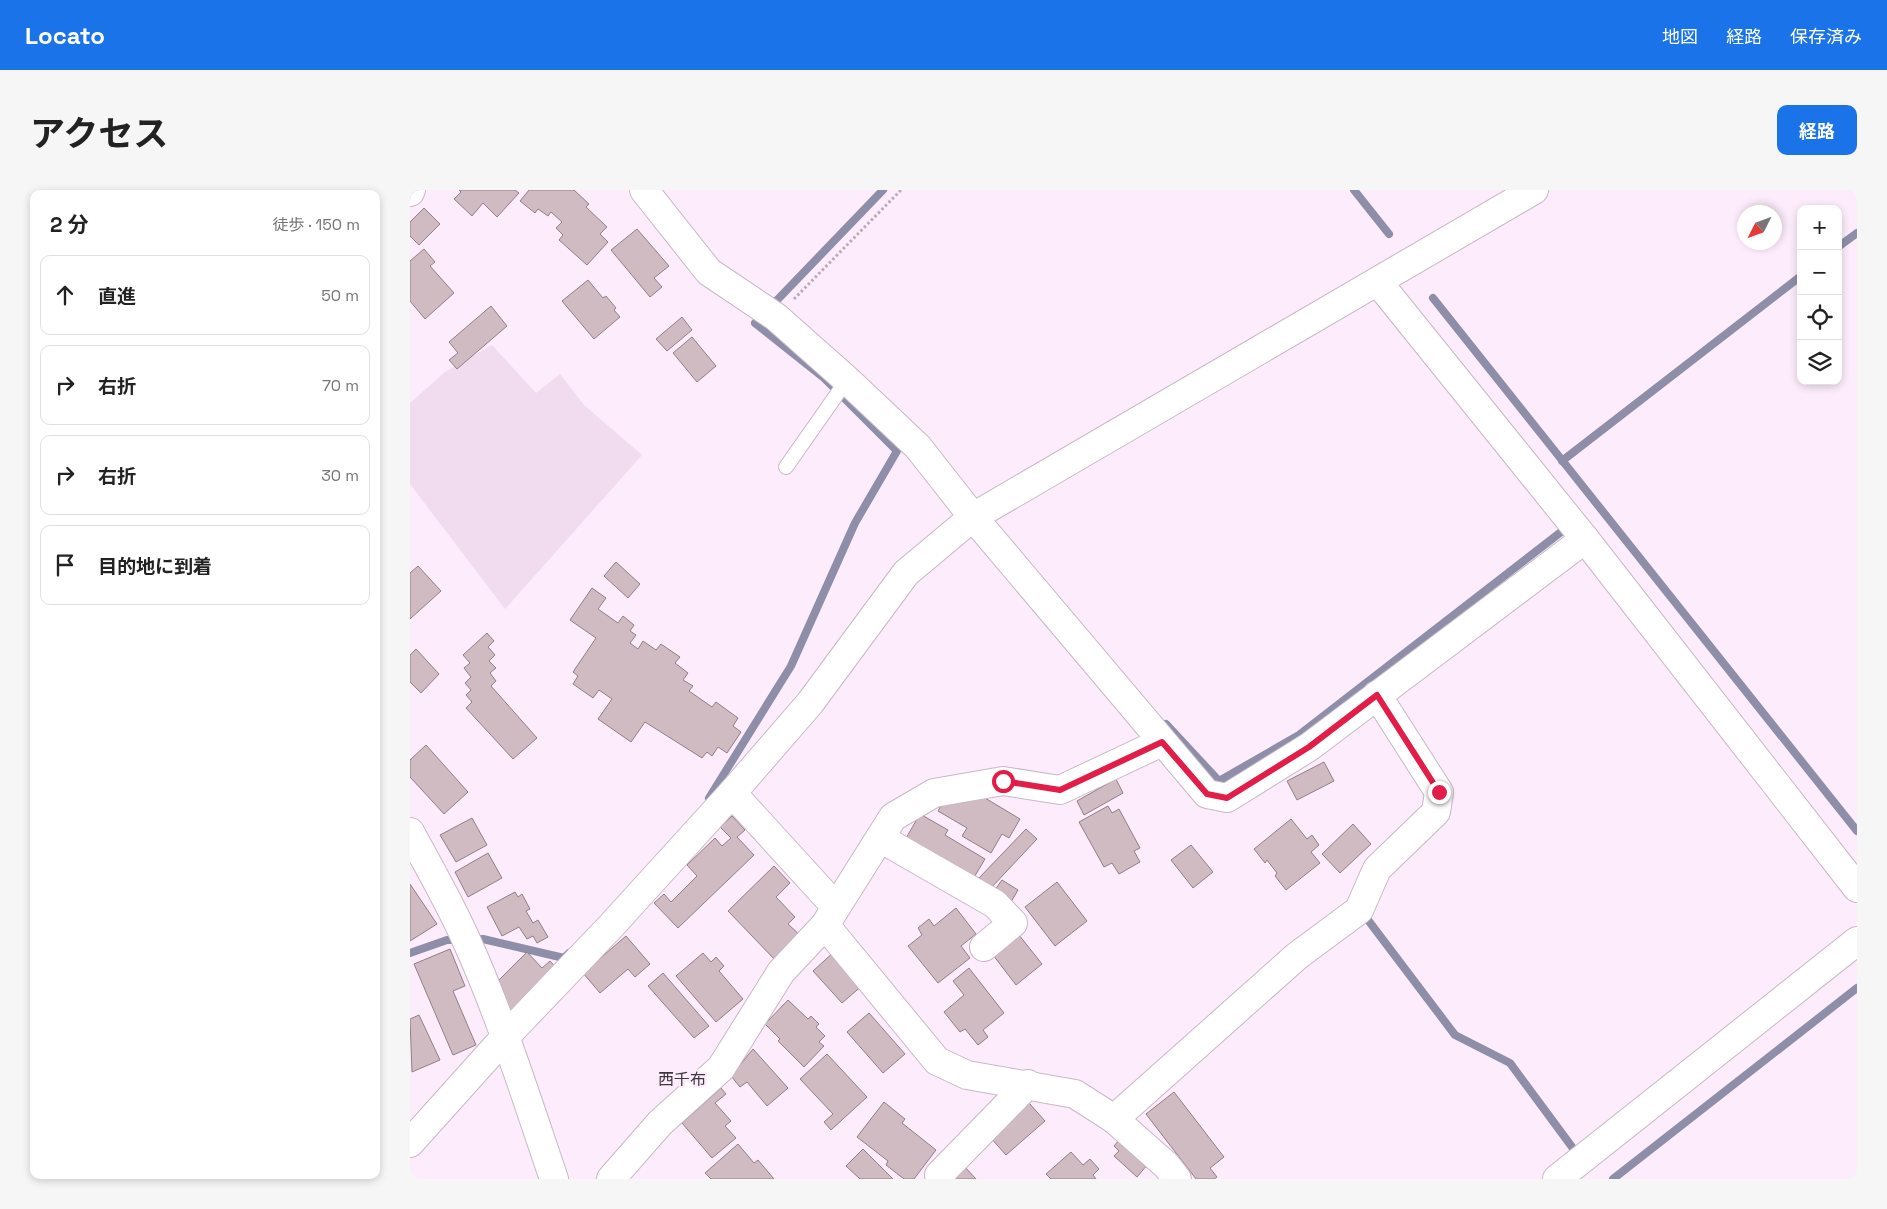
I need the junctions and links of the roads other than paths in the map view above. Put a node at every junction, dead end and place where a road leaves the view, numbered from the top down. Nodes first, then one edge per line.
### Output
1 (644, 190) edge
2 (1534, 190) edge
3 (1397, 271) junction
4 (840, 390) junction
5 (786, 467) dead end
6 (973, 517) junction
7 (1585, 539) junction
8 (1377, 695) junction
9 (1162, 742) junction
10 (732, 793) junction
11 (410, 832) edge
12 (880, 838) junction
13 (1857, 888) edge
14 (831, 916) junction
15 (1857, 941) edge
16 (984, 947) dead end
17 (505, 1037) junction
18 (1028, 1084) junction
19 (1114, 1119) junction
20 (410, 1143) edge
21 (939, 1174) dead end
22 (1166, 1175) edge
23 (554, 1179) edge
24 (611, 1179) edge
25 (1557, 1179) edge

1 - 4 street
2 - 3 street
3 - 6 street
3 - 7 street
4 - 5 lane
4 - 6 street
6 - 9 street
6 - 10 street
7 - 8 street
7 - 13 street
8 - 9 street
8 - 19 street
9 - 12 street
10 - 14 street
10 - 17 street
11 - 17 street
12 - 14 street
12 - 16 street
14 - 18 street
14 - 24 street
15 - 25 street
17 - 20 street
17 - 23 street
18 - 19 street
18 - 21 street
19 - 22 street

